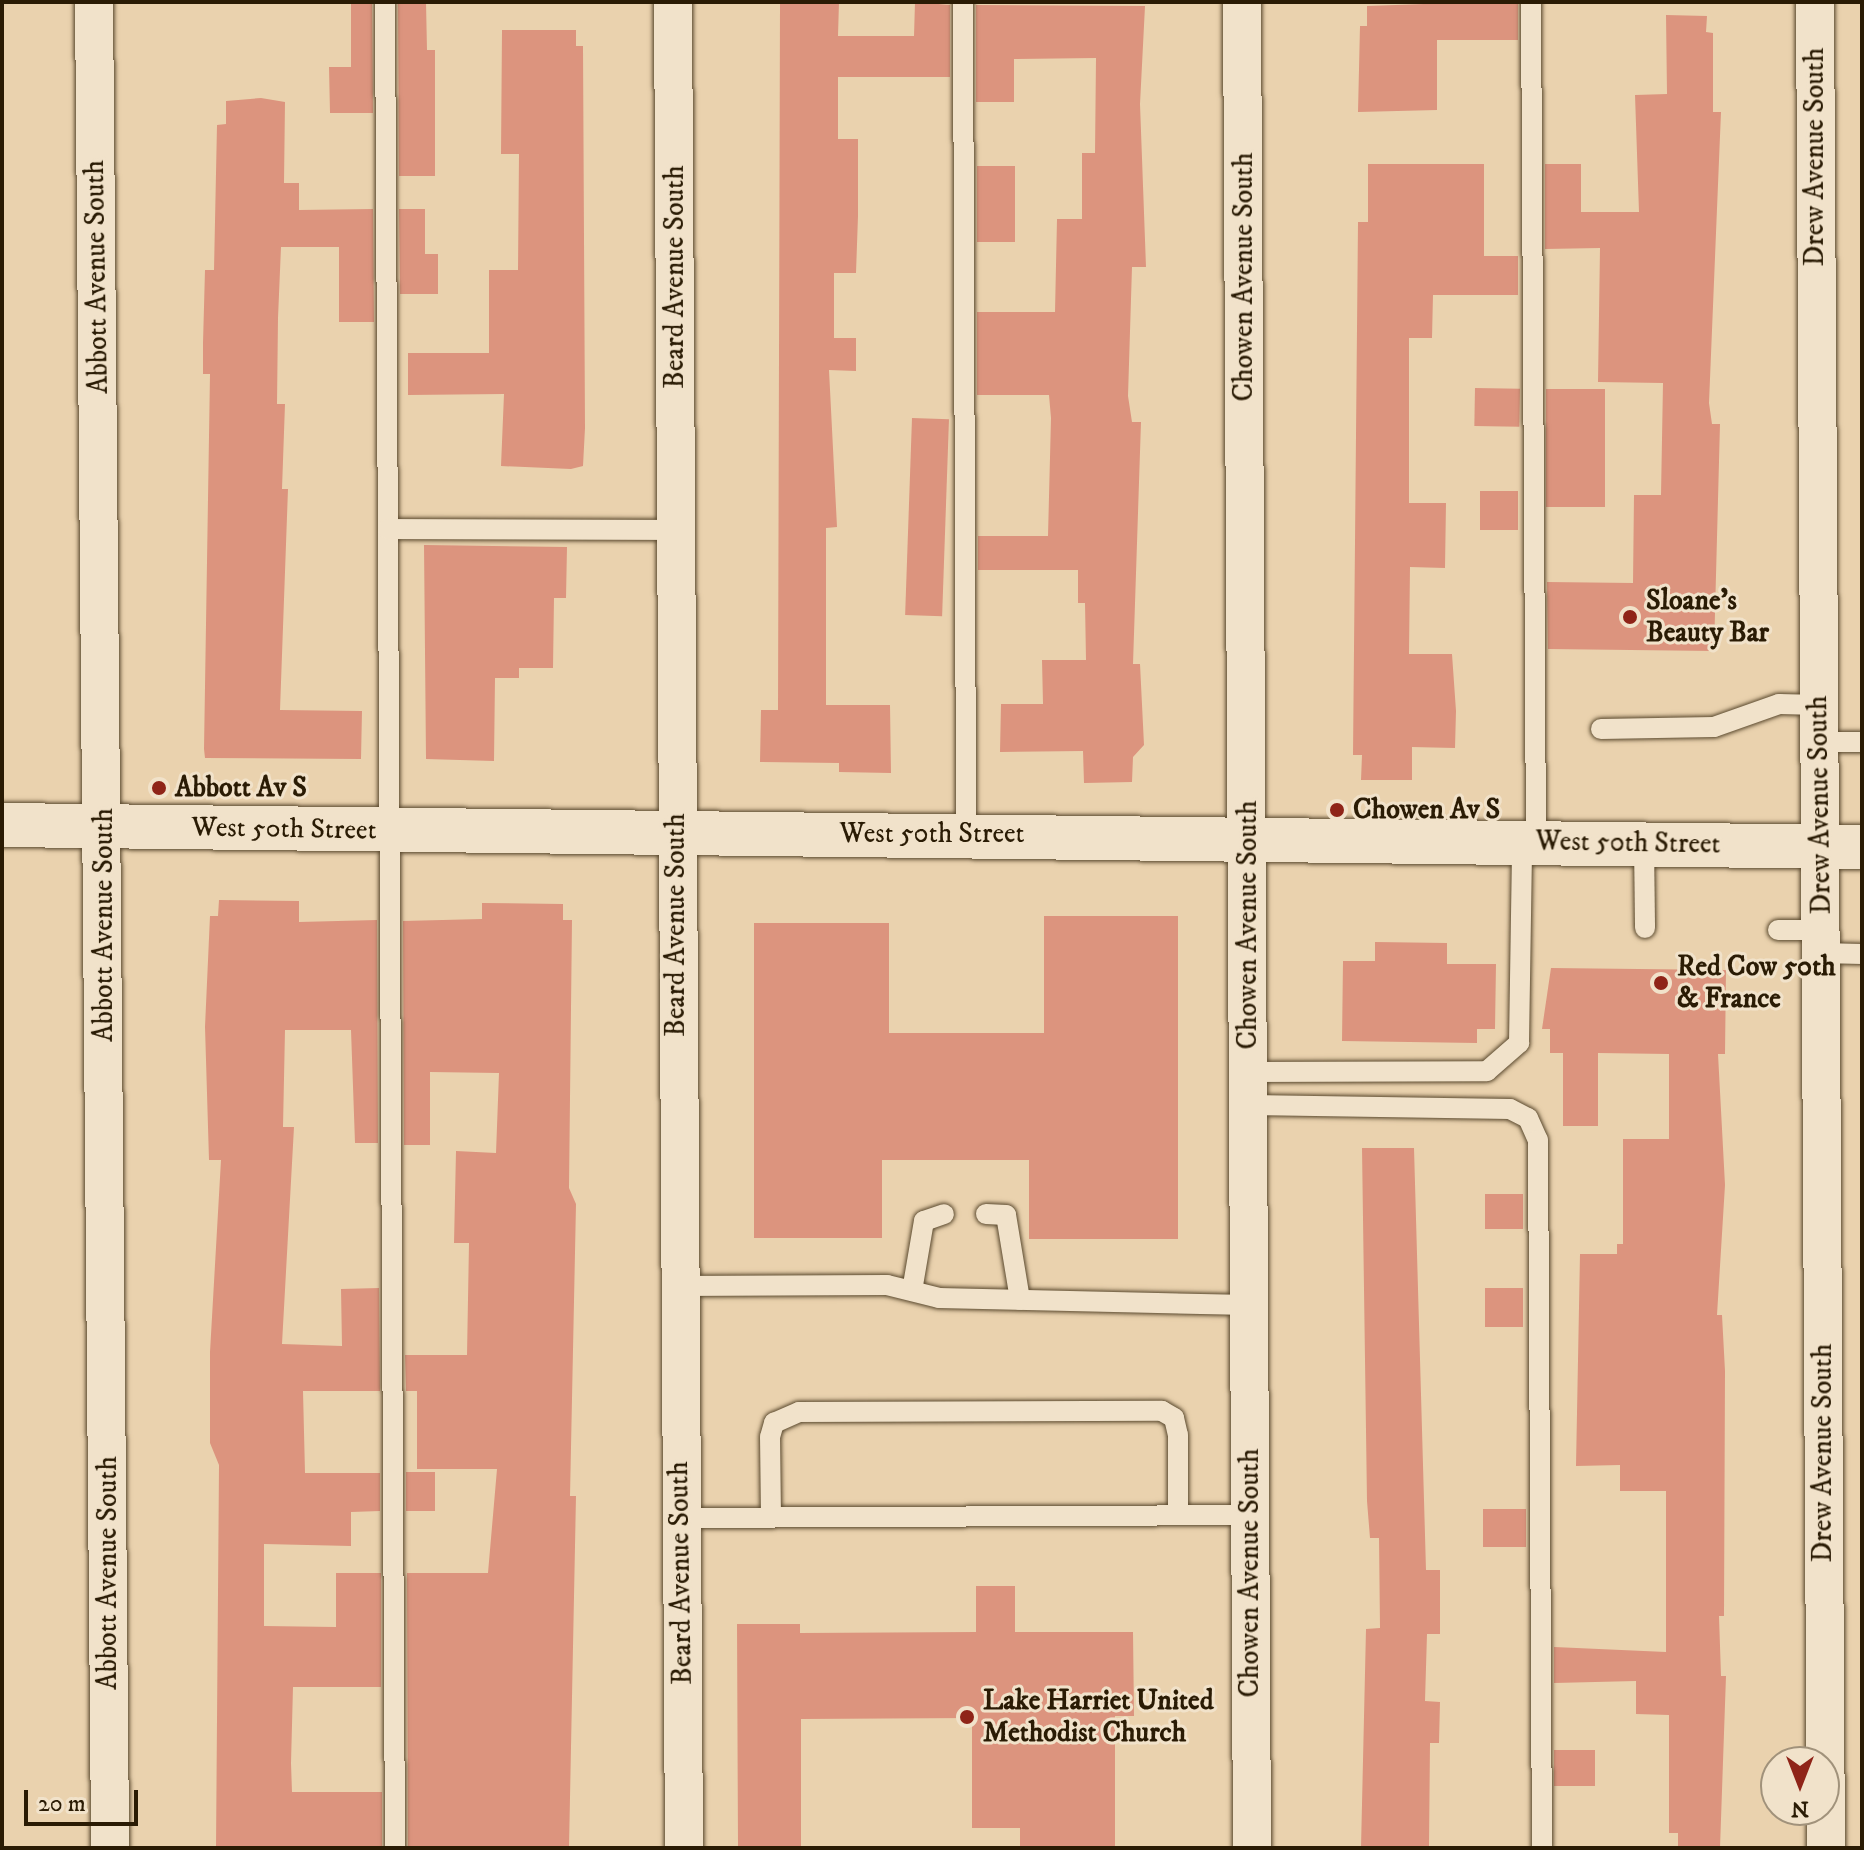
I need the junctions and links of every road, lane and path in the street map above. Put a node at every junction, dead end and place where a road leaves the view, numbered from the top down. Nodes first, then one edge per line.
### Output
1 (94, 2) edge
2 (385, 2) edge
3 (673, 2) edge
4 (963, 2) edge
5 (1242, 2) edge
6 (1531, 2) edge
7 (1815, 2) edge
8 (388, 529) junction
9 (676, 530) junction
10 (1819, 724) junction
11 (1601, 729) dead end
12 (1862, 742) edge
13 (2, 825) edge
14 (103, 826) junction
15 (390, 830) junction
16 (966, 833) junction
17 (676, 834) junction
18 (1247, 837) junction
19 (1529, 841) junction
20 (1644, 843) junction
21 (1841, 846) edge
22 (1645, 928) dead end
23 (1778, 930) dead end
24 (1821, 942) junction
25 (1862, 954) edge
26 (1249, 1088) junction
27 (944, 1214) dead end
28 (986, 1214) dead end
29 (678, 1286) junction
30 (912, 1291) junction
31 (1020, 1300) junction
32 (1249, 1305) junction
33 (1178, 1514) junction
34 (1250, 1515) junction
35 (771, 1517) junction
36 (680, 1518) junction
37 (110, 1848) edge
38 (395, 1848) edge
39 (684, 1848) edge
40 (1252, 1848) edge
41 (1542, 1848) edge
42 (1826, 1848) edge

1 - 14 street, Abbott Avenue South
2 - 8 lane
3 - 9 street, Beard Avenue South
4 - 16 lane
5 - 18 street, Chowen Avenue South
6 - 19 lane
7 - 10 street, Drew Avenue South
8 - 9 lane
8 - 15 lane
9 - 17 street, Beard Avenue South
10 - 11 lane
10 - 12 lane
10 - 21 street, Drew Avenue South
13 - 14 main road, West 50th Street
14 - 15 main road, West 50th Street
14 - 37 street, Abbott Avenue South
15 - 17 main road, West 50th Street
15 - 38 lane
16 - 17 main road, West 50th Street
16 - 18 main road, West 50th Street
17 - 29 street, Beard Avenue South
18 - 19 main road, West 50th Street
18 - 26 street, Chowen Avenue South
19 - 20 main road, West 50th Street
19 - 26 lane
20 - 21 main road, West 50th Street
20 - 22 lane
21 - 24 street, Drew Avenue South
23 - 24 lane
24 - 25 lane
24 - 42 street, Drew Avenue South
26 - 32 street, Chowen Avenue South
26 - 41 lane
27 - 30 lane
28 - 31 lane
29 - 30 lane
29 - 36 street, Beard Avenue South
30 - 31 lane
31 - 32 lane
32 - 34 street, Chowen Avenue South
33 - 34 lane
33 - 35 lane
33 - 35 lane
34 - 40 street, Chowen Avenue South
35 - 36 lane
36 - 39 street, Beard Avenue South

